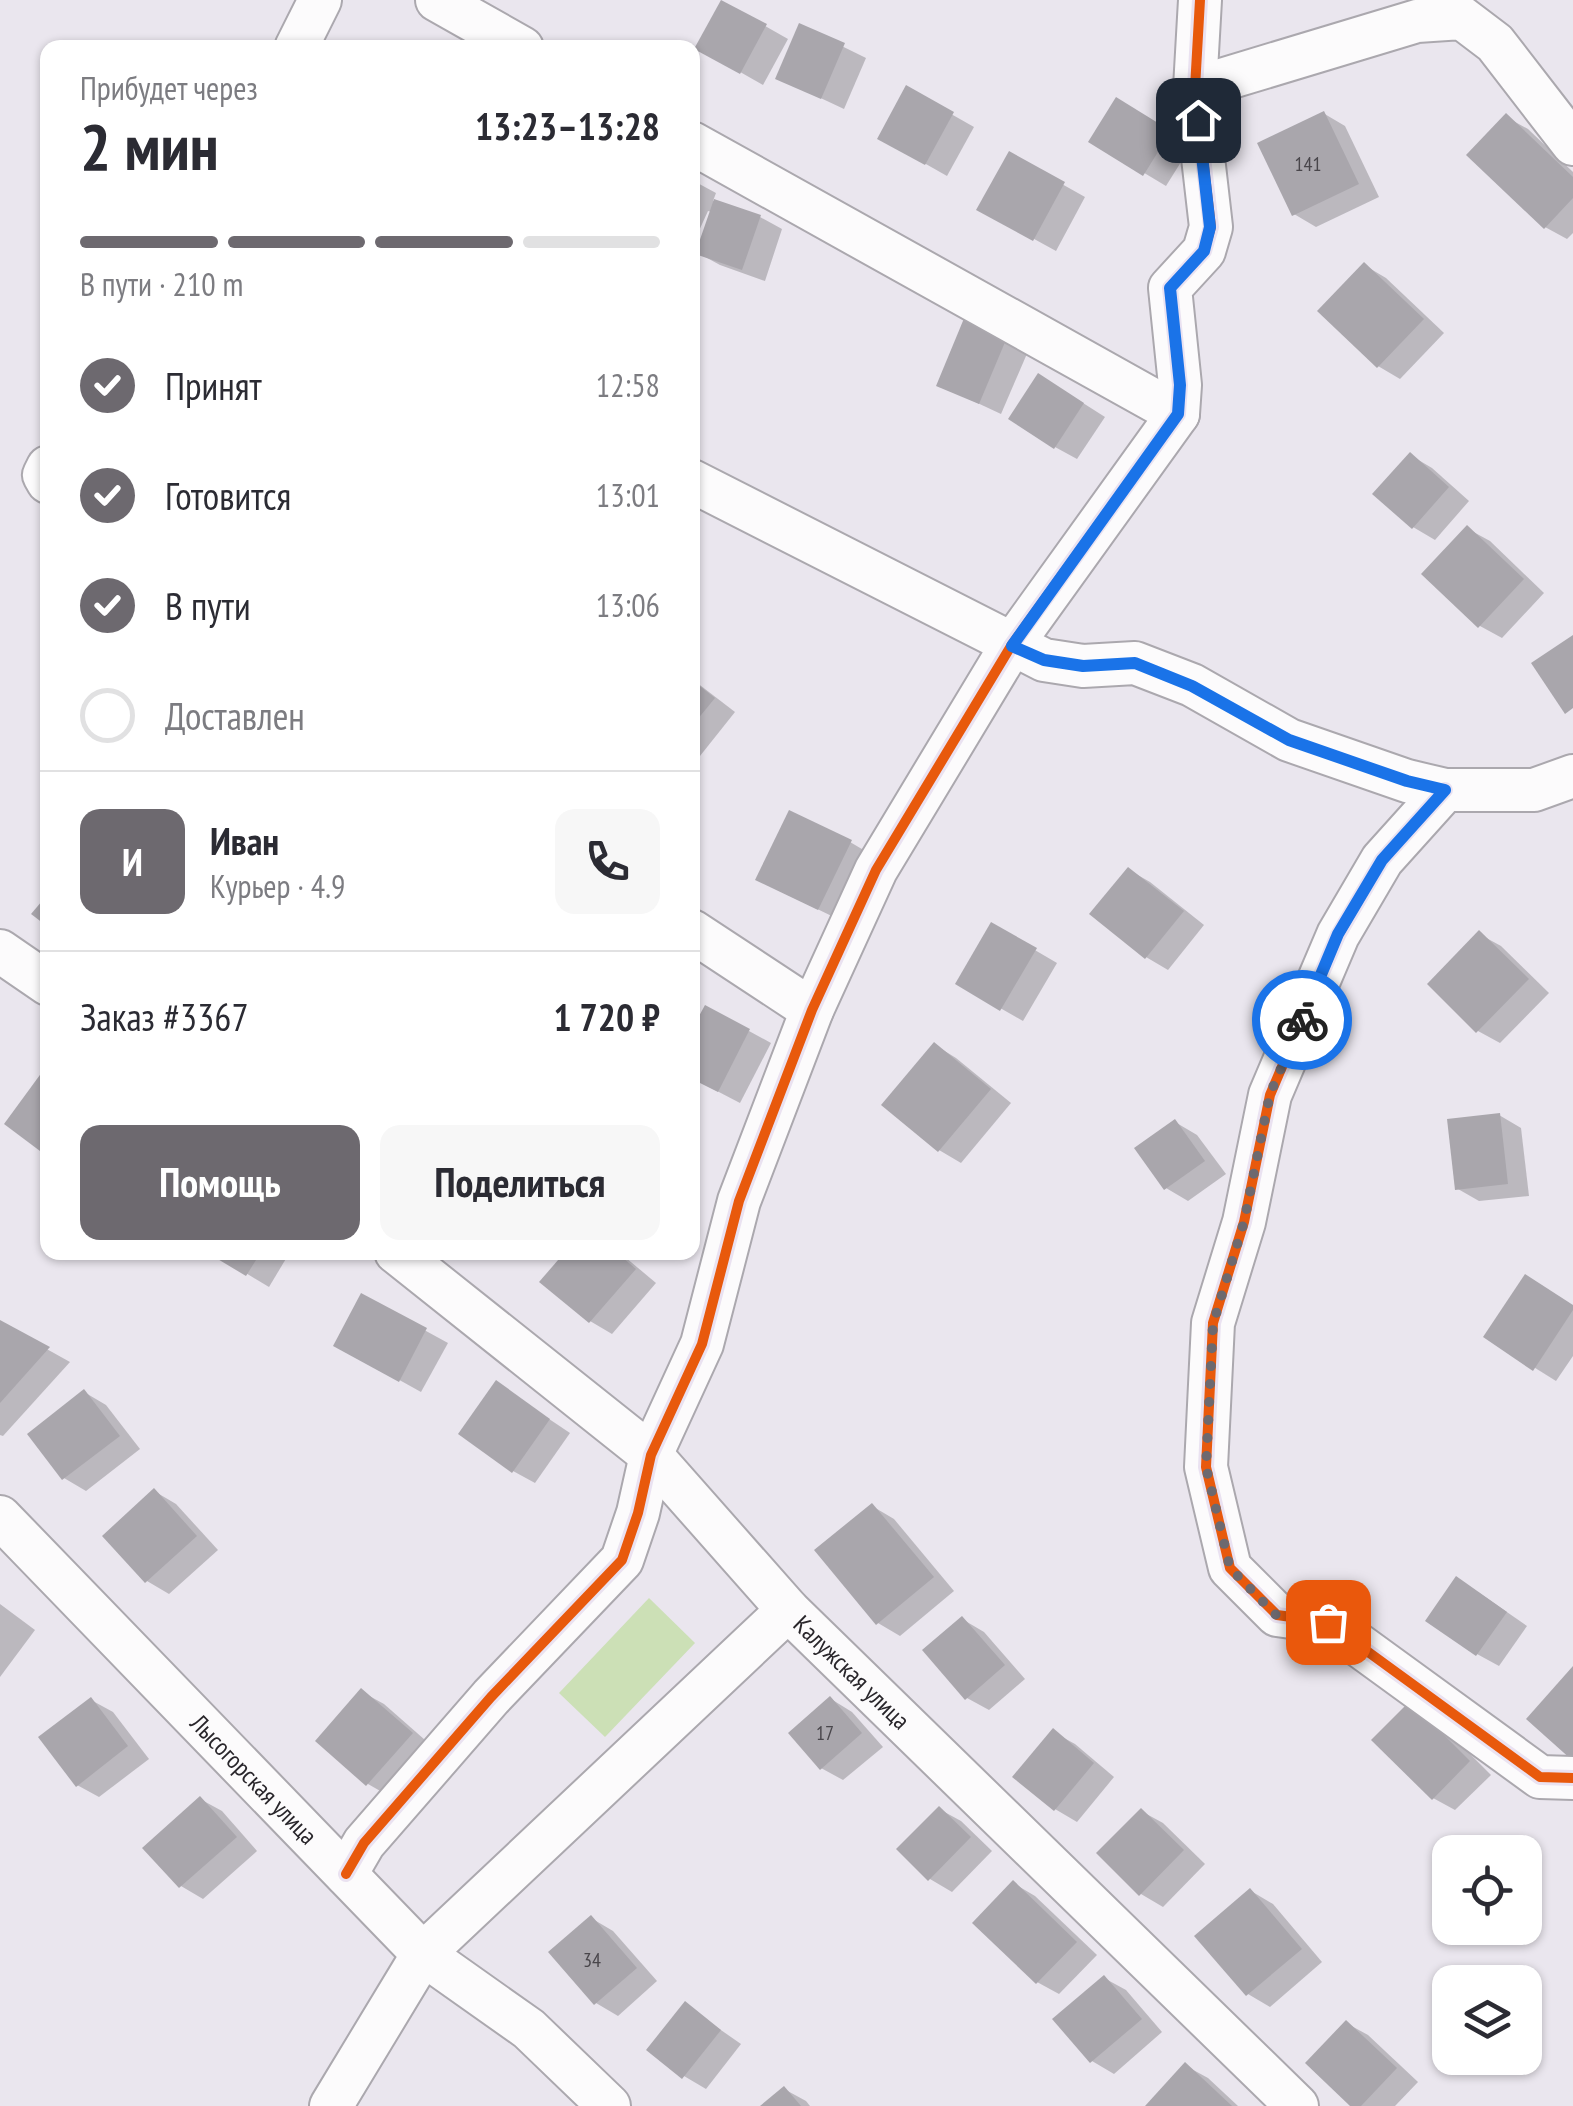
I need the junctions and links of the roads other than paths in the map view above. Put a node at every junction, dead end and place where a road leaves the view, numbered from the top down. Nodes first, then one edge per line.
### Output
1 (320, 0) edge
2 (437, 0) edge
3 (1200, 0) edge
4 (300, 40) edge
5 (508, 40) edge
6 (1195, 88) junction
7 (1573, 144) edge
8 (700, 147) edge
9 (1178, 414) junction
10 (700, 486) edge
11 (1012, 646) junction
12 (1573, 776) edge
13 (1445, 790) junction
14 (700, 935) edge
15 (0, 951) edge
16 (40, 978) edge
17 (812, 1010) junction
18 (406, 1260) edge
19 (651, 1455) junction
20 (0, 1516) edge
21 (788, 1610) junction
22 (1573, 1778) edge
23 (346, 1874) junction
24 (424, 1954) junction
25 (331, 2106) edge
26 (609, 2106) edge
27 (1298, 2106) edge

1 - 4 street
2 - 5 street
3 - 6 street
6 - 7 street
6 - 9 street
8 - 9 street
9 - 11 street
10 - 11 street
11 - 13 street
11 - 17 street
12 - 13 street
13 - 22 street
14 - 17 street
15 - 16 street
17 - 19 street
18 - 19 street, Калужская улица
19 - 21 street, Калужская улица
19 - 23 street
20 - 23 street, Лысогорская улица
21 - 24 street
21 - 27 street, Калужская улица
23 - 24 street, Лысогорская улица
24 - 25 street
24 - 26 street, Лысогорская улица

